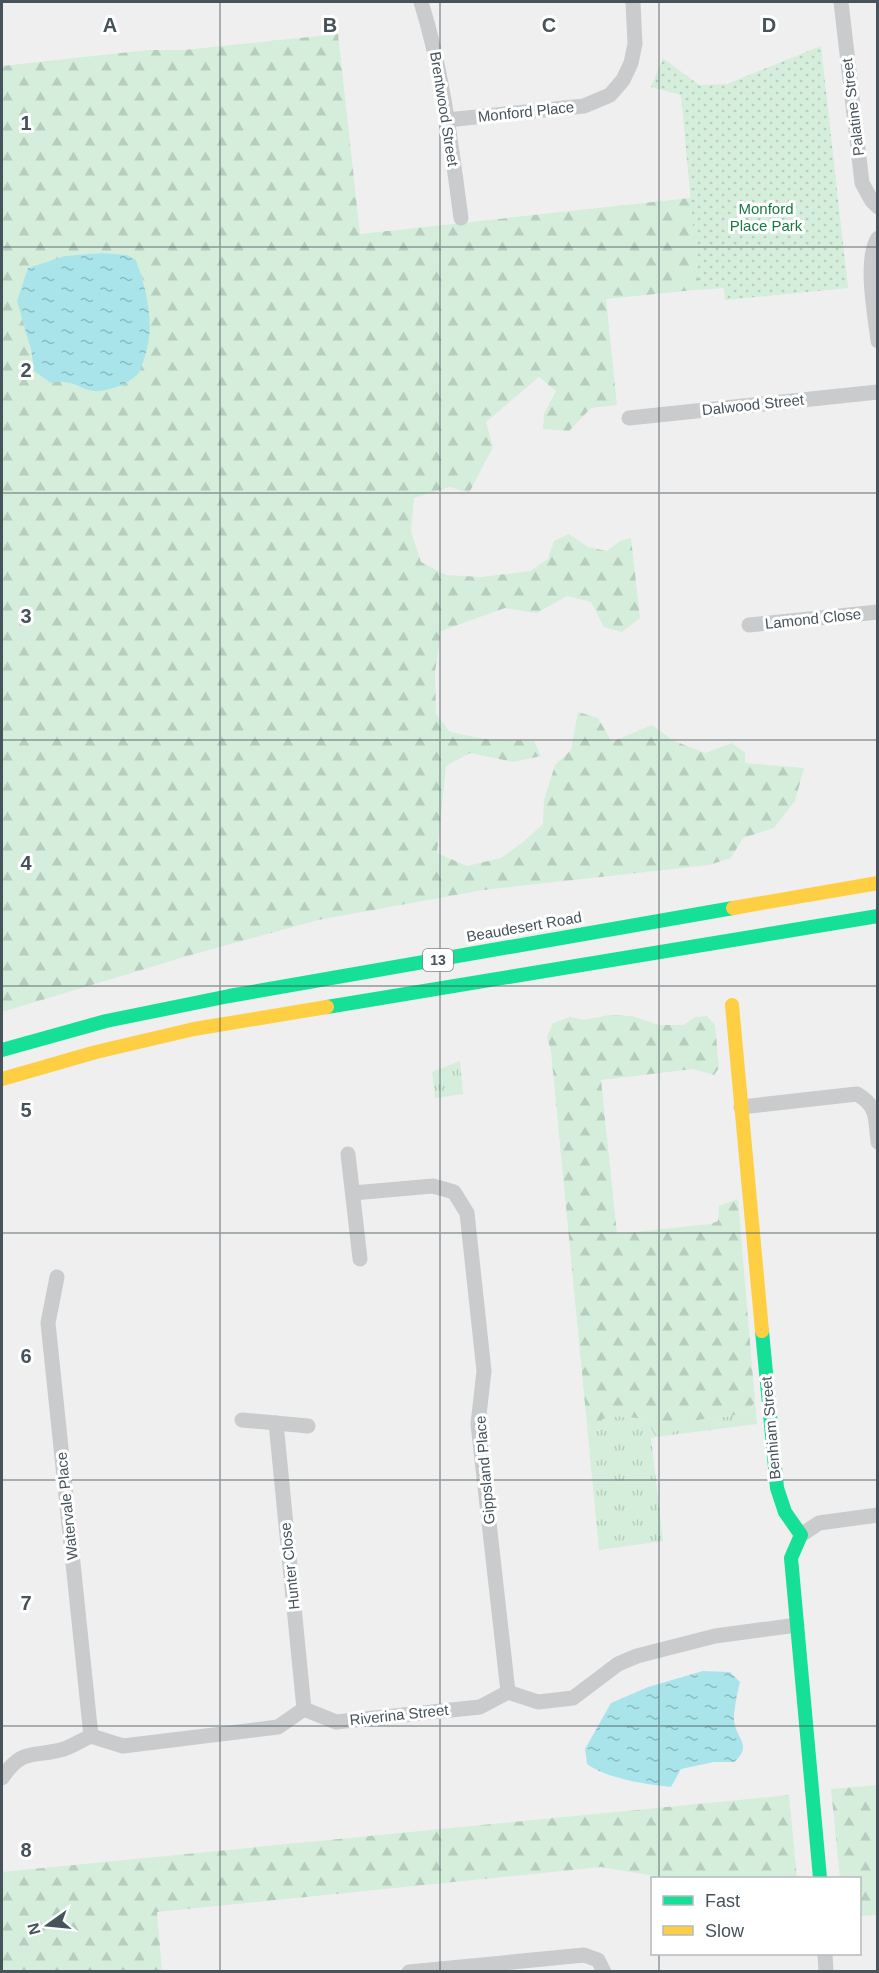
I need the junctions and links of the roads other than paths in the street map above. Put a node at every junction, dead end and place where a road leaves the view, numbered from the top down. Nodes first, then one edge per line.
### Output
1 (421, 2) edge
2 (633, 2) edge
3 (841, 2) edge
4 (447, 120) junction
5 (878, 207) edge
6 (461, 218) dead end
7 (878, 238) edge
8 (878, 341) edge
9 (878, 392) edge
10 (628, 418) dead end
11 (878, 612) edge
12 (749, 625) dead end
13 (878, 883) edge
14 (878, 916) edge
15 (732, 1005) dead end
16 (2, 1050) edge
17 (2, 1080) edge
18 (741, 1107) junction
19 (878, 1142) edge
20 (348, 1154) dead end
21 (353, 1193) junction
22 (360, 1259) dead end
23 (57, 1277) dead end
24 (243, 1420) dead end
25 (276, 1423) junction
26 (308, 1426) dead end
27 (878, 1515) edge
28 (801, 1535) junction
29 (798, 1625) junction
30 (508, 1692) junction
31 (304, 1709) junction
32 (91, 1736) junction
33 (2, 1778) edge
34 (820, 1877) edge
35 (825, 1955) edge
36 (409, 1971) edge
37 (604, 1971) edge
38 (825, 1971) edge

1 - 4 street, Brentwood Street
2 - 4 street, Monford Place
3 - 5 street, Palatine Street
4 - 6 street, Brentwood Street
7 - 8 street
9 - 10 street, Dalwood Street
11 - 12 street, Lamond Close
13 - 16 main road, Beaudesert Road / 13
14 - 17 main road, 13
15 - 18 main road, Benhiam Street
18 - 19 street
18 - 28 main road, Benhiam Street
20 - 21 street
21 - 22 street
21 - 30 street, Gippsland Place
23 - 32 street, Watervale Place
24 - 25 street
25 - 26 street
25 - 31 street, Hunter Close
27 - 28 street
28 - 29 main road
29 - 30 street
29 - 34 main road
30 - 31 street, Riverina Street
31 - 32 street
32 - 33 street
35 - 38 street
36 - 37 street

